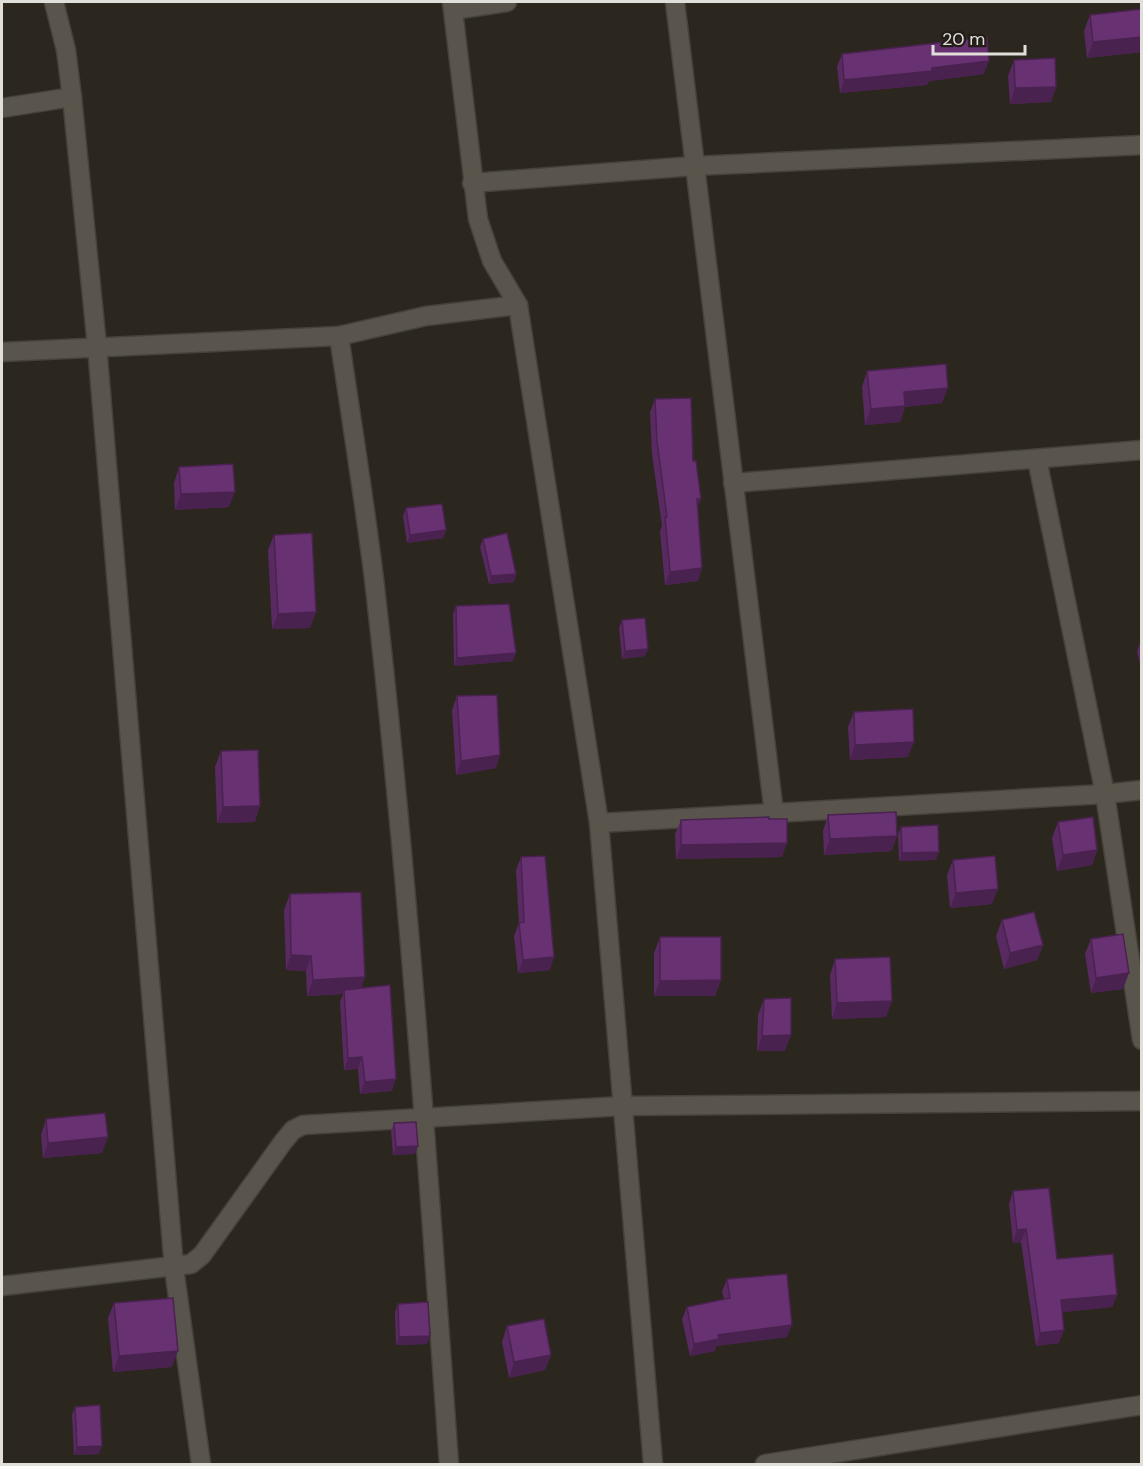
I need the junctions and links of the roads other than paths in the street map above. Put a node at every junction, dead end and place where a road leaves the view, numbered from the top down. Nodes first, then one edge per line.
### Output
1 (54, 2) edge
2 (507, 2) edge
3 (675, 2) edge
4 (453, 6) edge
5 (72, 97) junction
6 (2, 108) edge
7 (1142, 145) edge
8 (694, 166) junction
9 (472, 183) junction
10 (518, 305) junction
11 (339, 336) junction
12 (96, 346) junction
13 (2, 352) edge
14 (1142, 450) edge
15 (1037, 459) junction
16 (734, 483) junction
17 (1142, 790) edge
18 (1105, 794) junction
19 (774, 813) junction
20 (599, 823) junction
21 (1142, 1040) edge
22 (1142, 1101) edge
23 (623, 1106) junction
24 (425, 1119) junction
25 (174, 1268) junction
26 (2, 1286) edge
27 (1142, 1405) edge
28 (201, 1464) edge
29 (449, 1464) edge
30 (653, 1464) edge
31 (765, 1464) edge

1 - 5 street
2 - 4 street
3 - 8 street
4 - 9 street
5 - 6 street
5 - 12 street
7 - 8 street
8 - 9 street
8 - 16 street
9 - 10 street
10 - 11 street
10 - 20 street
11 - 12 street
11 - 24 street
12 - 13 street
12 - 25 street
14 - 15 street
15 - 16 street
15 - 18 street
16 - 19 street
17 - 18 street
18 - 19 street
18 - 21 street
19 - 20 street
20 - 23 street
22 - 23 street
23 - 24 street
23 - 30 street
24 - 25 street
24 - 29 street
25 - 26 street
25 - 28 street
27 - 31 street

